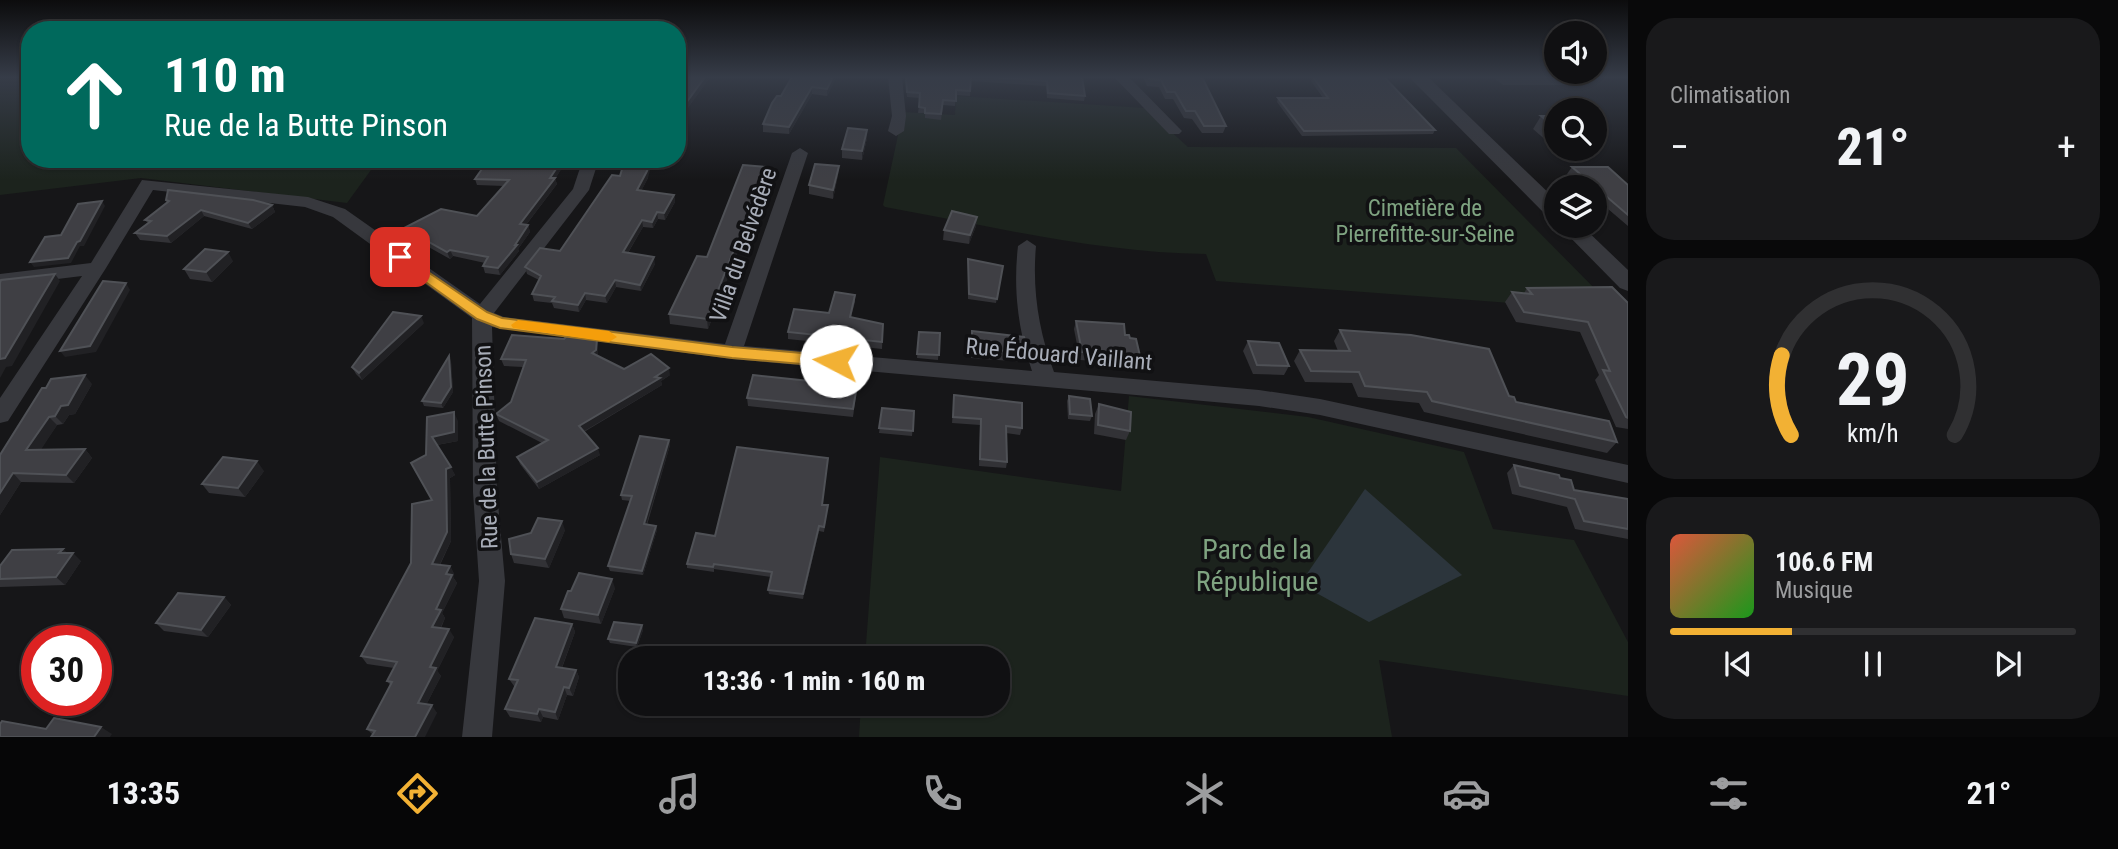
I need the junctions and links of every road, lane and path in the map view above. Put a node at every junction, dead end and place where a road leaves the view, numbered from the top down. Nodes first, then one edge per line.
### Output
1 (899, 111) edge
2 (1155, 111) edge
3 (1453, 111) edge
4 (896, 131) dead end
5 (1174, 131) dead end
6 (800, 153) dead end
7 (588, 168) edge
8 (1544, 200) edge
9 (1582, 238) edge
10 (1027, 246) dead end
11 (97, 268) junction
12 (0, 280) edge
13 (1628, 283) edge
14 (482, 315) junction
15 (732, 352) junction
16 (1046, 379) junction
17 (0, 415) edge
18 (1628, 474) edge
19 (477, 737) edge

1 - 4 street
2 - 5 street
3 - 8 street
6 - 15 street, Villa du Belvédère
7 - 14 street
9 - 13 street
10 - 16 street
11 - 12 street
11 - 14 street, Rue de la Butte Pinson
11 - 17 street
14 - 15 street, Rue Édouard Vaillant
14 - 19 street, Rue de la Butte Pinson
15 - 16 street, Rue Édouard Vaillant
16 - 18 street, Rue Édouard Vaillant

